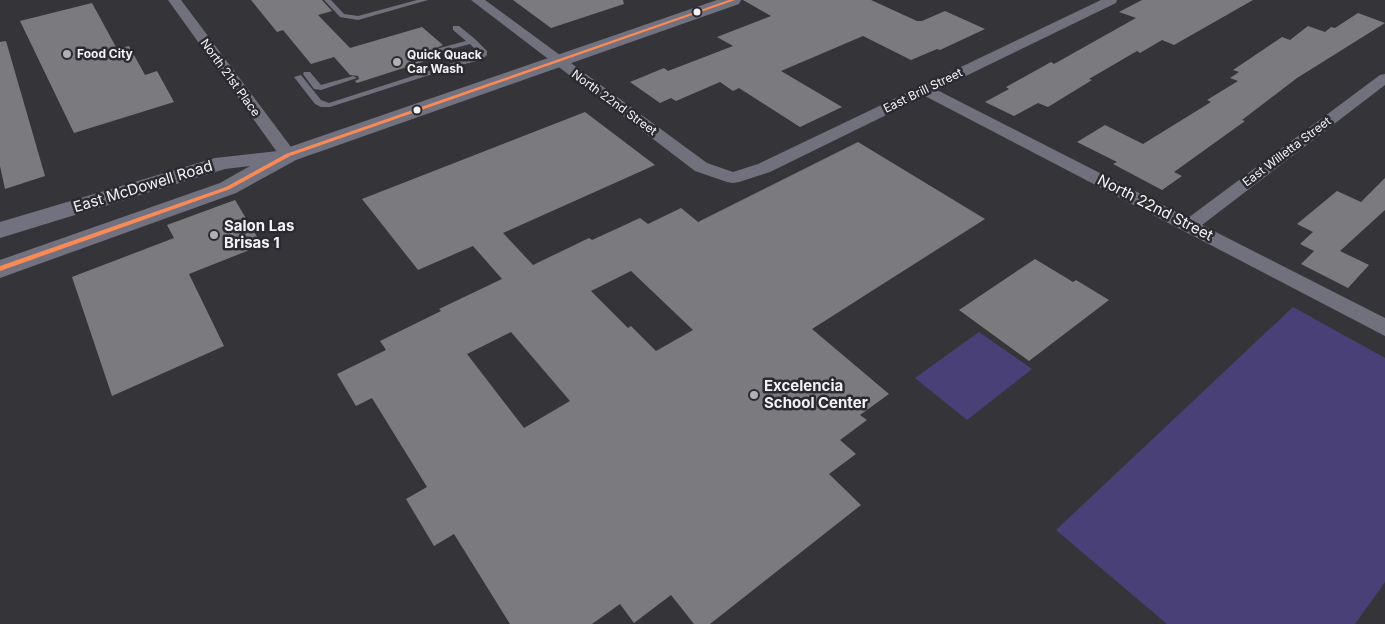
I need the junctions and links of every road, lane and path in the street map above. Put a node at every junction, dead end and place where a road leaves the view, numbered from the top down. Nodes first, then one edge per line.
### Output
1 (174, 0) edge
2 (326, 0) edge
3 (425, 0) edge
4 (477, 0) edge
5 (733, 0) edge
6 (1111, 0) edge
7 (456, 28) dead end
8 (472, 41) junction
9 (439, 51) dead end
10 (558, 62) junction
11 (307, 74) dead end
12 (298, 77) dead end
13 (353, 78) dead end
14 (1385, 78) edge
15 (925, 90) junction
16 (288, 155) junction
17 (733, 178) joint
18 (1189, 226) junction
19 (0, 230) edge
20 (0, 269) edge
21 (1385, 328) edge

1 - 16 street, North 21st Place
2 - 3 lane
4 - 10 street, North 22nd Street
5 - 10 main road, East McDowell Road
6 - 15 street, East Brill Street
7 - 8 lane
8 - 9 lane
8 - 12 lane
10 - 16 main road, East McDowell Road
10 - 17 street, North 22nd Street
11 - 13 lane
14 - 18 street, East Willetta Street
15 - 17 street, East Brill Street
15 - 18 street, North 22nd Street
16 - 19 main road, East McDowell Road
16 - 20 main road, East McDowell Road
18 - 21 street, North 22nd Street

